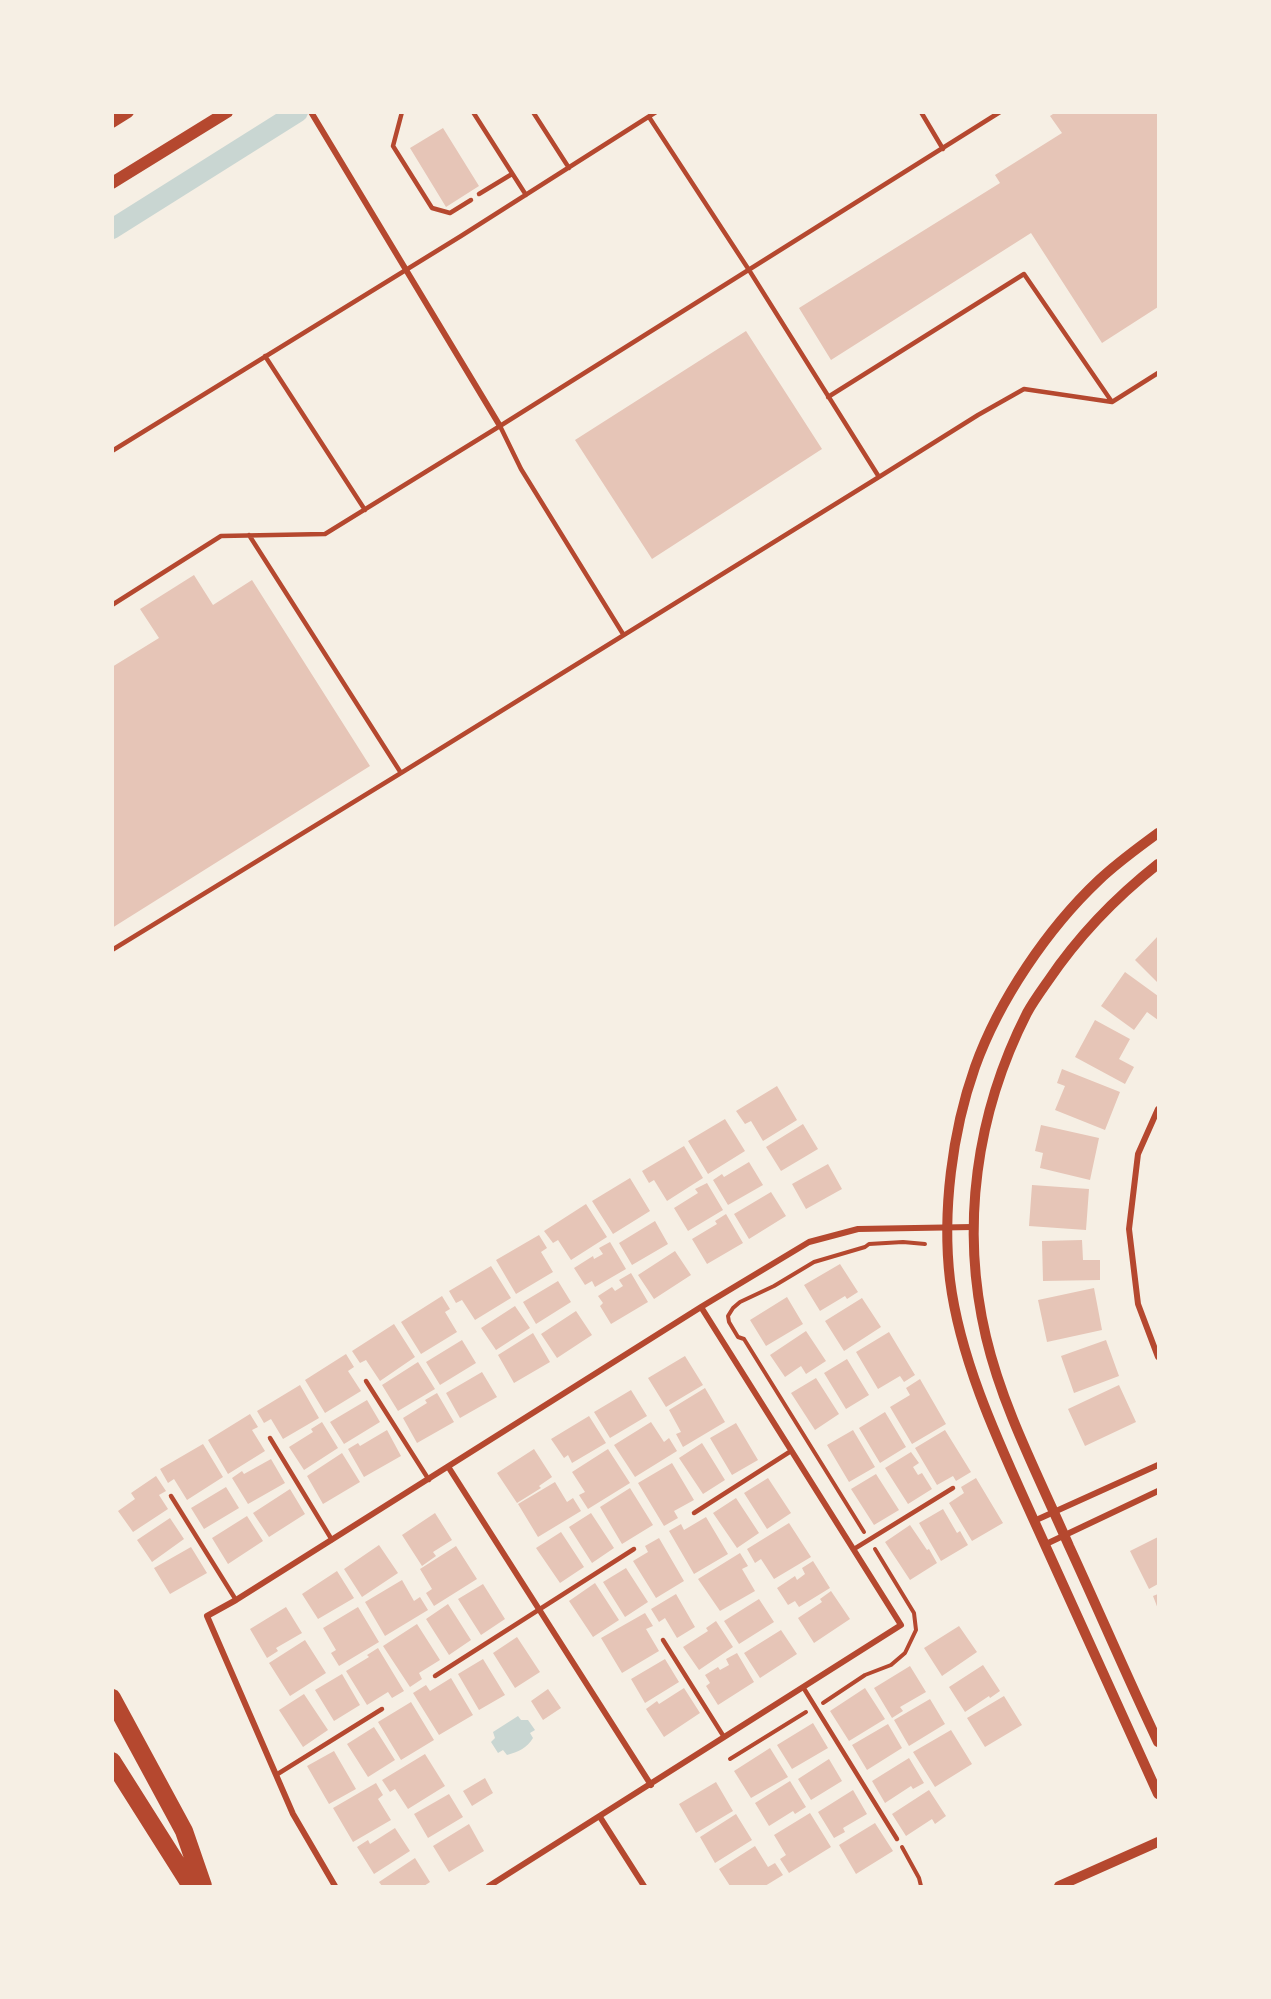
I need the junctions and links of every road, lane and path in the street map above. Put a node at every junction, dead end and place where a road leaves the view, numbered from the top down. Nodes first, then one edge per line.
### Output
1 (128, 112) edge
2 (227, 112) edge
3 (311, 112) edge
4 (402, 112) edge
5 (473, 112) edge
6 (533, 112) edge
7 (656, 112) edge
8 (921, 112) edge
9 (1000, 112) edge
10 (649, 117) junction
11 (112, 122) edge
12 (943, 149) junction
13 (569, 168) junction
14 (512, 174) junction
15 (112, 183) edge
16 (479, 194) dead end
17 (526, 195) junction
18 (471, 200) dead end
19 (406, 269) junction
20 (749, 270) junction
21 (265, 356) junction
22 (1158, 373) edge
23 (828, 397) junction
24 (1112, 402) junction
25 (500, 426) junction
26 (112, 451) edge
27 (879, 477) junction
28 (365, 510) junction
29 (249, 536) junction
30 (112, 604) edge
31 (623, 634) junction
32 (401, 773) junction
33 (1158, 833) edge
34 (1158, 864) edge
35 (112, 950) edge
36 (1158, 1109) edge
37 (972, 1227) junction
38 (948, 1228) junction
39 (701, 1307) junction
40 (1158, 1357) edge
41 (366, 1381) dead end
42 (270, 1437) dead end
43 (790, 1451) junction
44 (1158, 1465) edge
45 (449, 1468) junction
46 (429, 1480) junction
47 (953, 1488) dead end
48 (1158, 1491) edge
49 (171, 1496) dead end
50 (1054, 1512) junction
51 (694, 1513) dead end
52 (1034, 1521) junction
53 (1065, 1535) junction
54 (332, 1540) junction
55 (1044, 1545) junction
56 (634, 1549) dead end
57 (854, 1549) junction
58 (236, 1600) junction
59 (538, 1610) junction
60 (663, 1640) dead end
61 (435, 1676) dead end
62 (803, 1687) junction
63 (112, 1698) edge
64 (382, 1709) dead end
65 (724, 1737) junction
66 (1158, 1742) edge
67 (112, 1761) edge
68 (276, 1775) junction
69 (651, 1785) junction
70 (1158, 1794) edge
71 (600, 1816) junction
72 (897, 1839) joint
73 (1158, 1842) edge
74 (191, 1887) edge
75 (203, 1887) edge
76 (334, 1887) edge
77 (489, 1887) edge
78 (644, 1887) edge
79 (921, 1887) edge
80 (1059, 1887) edge

1 - 11 main road
2 - 15 main road
3 - 19 street
4 - 18 lane
5 - 14 lane
6 - 13 lane
7 - 10 lane
8 - 12 lane
9 - 12 lane
10 - 13 lane
10 - 20 lane
12 - 20 lane
13 - 17 lane
14 - 16 lane
14 - 17 lane
17 - 19 lane
19 - 21 lane
19 - 25 street
20 - 23 lane
20 - 25 lane
21 - 26 lane
21 - 28 lane
22 - 24 lane
23 - 24 lane
23 - 27 lane
24 - 27 lane
25 - 28 lane
25 - 31 lane
27 - 31 lane
28 - 29 lane
29 - 30 lane
29 - 32 lane
31 - 32 lane
32 - 35 lane
33 - 38 street
34 - 37 street
36 - 40 street
37 - 38 street
37 - 50 street
38 - 39 street
38 - 52 street
39 - 43 street
39 - 45 street
41 - 46 lane
42 - 54 lane
43 - 51 lane
43 - 57 street
44 - 50 street
45 - 46 street
45 - 59 street
46 - 54 street
47 - 57 lane
48 - 53 street
49 - 58 lane
50 - 52 street
50 - 53 street
52 - 55 street
53 - 55 street
53 - 66 street
54 - 58 street
55 - 70 street
56 - 59 lane
57 - 62 street
58 - 68 street
59 - 61 lane
59 - 69 street
60 - 65 lane
62 - 65 street
62 - 72 lane
63 - 75 highway
64 - 68 lane
65 - 69 street
67 - 74 highway
68 - 76 street
69 - 71 street
71 - 77 street
71 - 78 street
72 - 79 path
73 - 80 street

